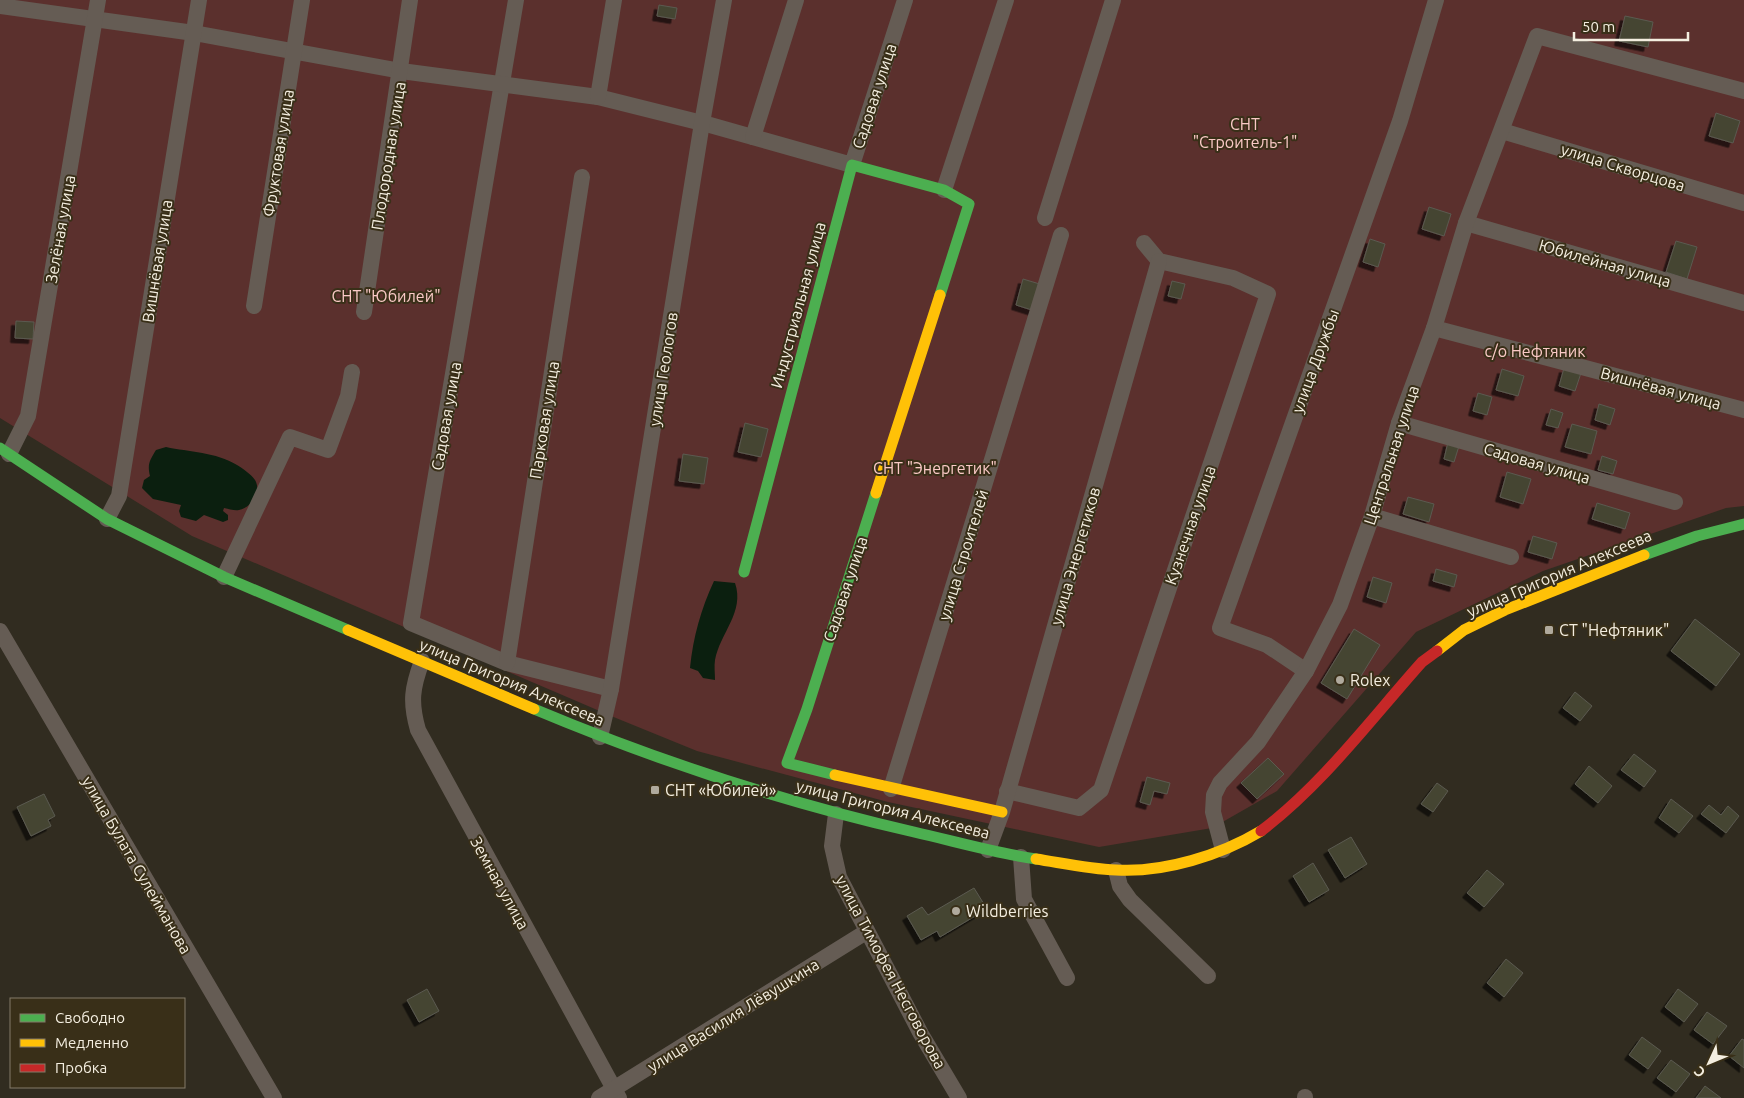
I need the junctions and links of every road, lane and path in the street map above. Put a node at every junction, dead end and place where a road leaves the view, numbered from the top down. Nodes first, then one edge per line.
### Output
1 (98, 0) edge
2 (199, 0) edge
3 (302, 0) edge
4 (410, 0) edge
5 (516, 0) edge
6 (614, 0) edge
7 (724, 0) edge
8 (796, 0) edge
9 (905, 0) edge
10 (1006, 0) edge
11 (1113, 0) edge
12 (1436, 0) edge
13 (0, 6) edge
14 (96, 20) junction
15 (194, 33) junction
16 (294, 50) junction
17 (401, 71) junction
18 (502, 84) junction
19 (1744, 91) edge
20 (598, 97) junction
21 (706, 124) junction
22 (1502, 131) junction
23 (753, 137) junction
24 (852, 165) junction
25 (582, 177) dead end
26 (944, 190) junction
27 (1744, 203) edge
28 (1046, 218) dead end
29 (1466, 224) junction
30 (1061, 235) dead end
31 (1144, 242) dead end
32 (1159, 260) junction
33 (1744, 303) edge
34 (254, 306) dead end
35 (364, 312) dead end
36 (1434, 328) junction
37 (352, 372) dead end
38 (1744, 410) edge
39 (1399, 424) junction
40 (4, 451) edge
41 (1675, 502) dead end
42 (1372, 516) junction
43 (108, 519) junction
44 (1744, 524) edge
45 (1511, 558) dead end
46 (744, 572) dead end
47 (224, 577) junction
48 (0, 631) edge
49 (5, 653) edge
50 (422, 661) junction
51 (507, 663) junction
52 (1306, 671) junction
53 (611, 689) junction
54 (600, 738) junction
55 (891, 789) junction
56 (1008, 791) junction
57 (1002, 812) junction
58 (836, 814) junction
59 (988, 850) junction
60 (1223, 850) junction
61 (1021, 857) junction
62 (1116, 870) junction
63 (866, 932) junction
64 (1208, 976) dead end
65 (1067, 978) dead end
66 (616, 1094) edge
67 (274, 1098) edge
68 (599, 1098) edge
69 (959, 1098) edge

1 - 14 street, Зелёная улица
2 - 15 street, Вишнёвая улица
3 - 16 street, Фруктовая улица
4 - 17 street, Плодородная улица
5 - 18 street, Садовая улица
6 - 20 street
7 - 21 street, улица Геологов
8 - 23 street
9 - 24 street, Садовая улица
10 - 26 street
11 - 28 street
12 - 52 street, улица Дружбы
13 - 14 street, Садовая улица
14 - 15 street, Садовая улица
14 - 40 street, Зелёная улица
15 - 16 street, Садовая улица
15 - 43 street, Вишнёвая улица
16 - 17 street, Садовая улица
16 - 34 street, Фруктовая улица
17 - 18 street, Садовая улица
17 - 35 street, Плодородная улица
18 - 20 street, Садовая улица
18 - 51 street, Садовая улица
19 - 22 street, Центральная улица
20 - 21 street, Садовая улица
21 - 23 street, Садовая улица
21 - 53 street, улица Геологов
22 - 27 street, улица Скворцова
22 - 29 street, Центральная улица
23 - 24 street, Садовая улица
24 - 26 street
24 - 46 street, Индустриальная улица
25 - 51 street, Парковая улица
26 - 55 street, Садовая улица
29 - 33 street, Юбилейная улица
29 - 36 street, Центральная улица
30 - 55 street, улица Строителей
31 - 32 street
32 - 56 street, улица Энергетиков
32 - 56 street, Кузнечная улица
36 - 38 street, Вишнёвая улица
36 - 39 street, Центральная улица
37 - 47 street
39 - 41 street, Садовая улица
39 - 42 street, Центральная улица
40 - 43 street, улица Григория Алексеева
42 - 45 street
42 - 52 street, Центральная улица
43 - 47 street, улица Григория Алексеева
44 - 60 street, улица Григория Алексеева
47 - 50 street, улица Григория Алексеева
48 - 49 street, улица Булата Сулейманова
49 - 67 street, улица Булата Сулейманова
50 - 54 street, улица Григория Алексеева
50 - 66 street, Земная улица
51 - 53 street, Садовая улица
52 - 60 street, Центральная улица
53 - 54 street, улица Геологов
54 - 58 street, улица Григория Алексеева
55 - 57 street, Садовая улица
56 - 57 street, улица Энергетиков
57 - 59 street, улица Энергетиков
58 - 59 street, улица Григория Алексеева
58 - 63 street, улица Тимофея Несговорова
59 - 61 street, улица Григория Алексеева
60 - 62 street, улица Григория Алексеева
61 - 62 street, улица Григория Алексеева
61 - 65 street
62 - 64 street
63 - 66 street, улица Василия Лёвушкина
63 - 69 street, улица Тимофея Несговорова
66 - 68 street, улица Василия Лёвушкина

